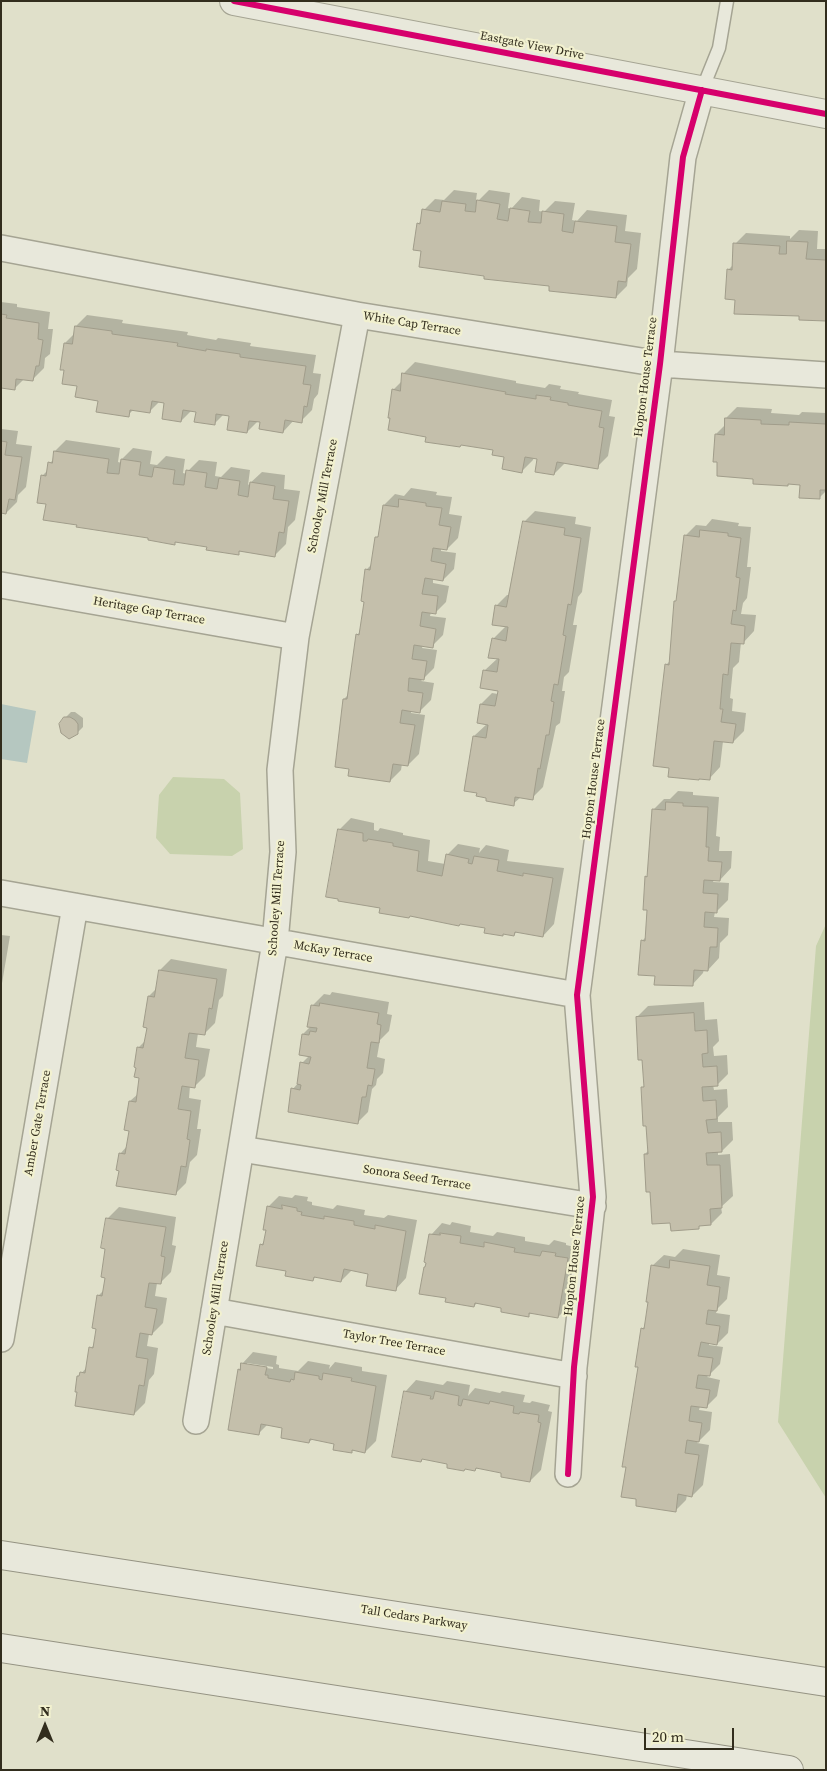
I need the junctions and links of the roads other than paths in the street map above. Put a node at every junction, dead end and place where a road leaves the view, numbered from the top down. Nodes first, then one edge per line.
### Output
1 (234, 1) edge
2 (727, 1) edge
3 (702, 90) junction
4 (826, 114) edge
5 (1, 248) edge
6 (357, 315) junction
7 (660, 364) junction
8 (826, 375) edge
9 (1, 585) edge
10 (296, 637) junction
11 (1, 893) edge
12 (75, 906) junction
13 (276, 942) junction
14 (577, 995) junction
15 (241, 1149) junction
16 (593, 1206) junction
17 (214, 1311) junction
18 (1, 1339) edge
19 (574, 1376) junction
20 (196, 1421) dead end
21 (568, 1474) dead end
22 (1, 1555) edge
23 (1, 1648) edge
24 (826, 1682) edge
25 (789, 1770) edge

1 - 3 main road, Eastgate View Drive
2 - 3 lane
3 - 4 main road, Eastgate View Drive
3 - 7 street, Hopton House Terrace
5 - 6 street, White Cap Terrace
6 - 7 street, White Cap Terrace
6 - 10 street, Schooley Mill Terrace
7 - 8 street, White Cap Terrace
7 - 14 street, Hopton House Terrace
9 - 10 street, Heritage Gap Terrace
10 - 13 street, Schooley Mill Terrace
11 - 12 street, McKay Terrace
12 - 13 street, McKay Terrace
12 - 18 street, Amber Gate Terrace
13 - 14 street, McKay Terrace
13 - 15 street, Schooley Mill Terrace
14 - 16 street, Hopton House Terrace
15 - 16 street, Sonora Seed Terrace
15 - 17 street, Schooley Mill Terrace
16 - 19 street, Hopton House Terrace
17 - 19 street, Taylor Tree Terrace
17 - 20 street, Schooley Mill Terrace
19 - 21 street, Hopton House Terrace
22 - 24 main road, Tall Cedars Parkway
23 - 25 main road

